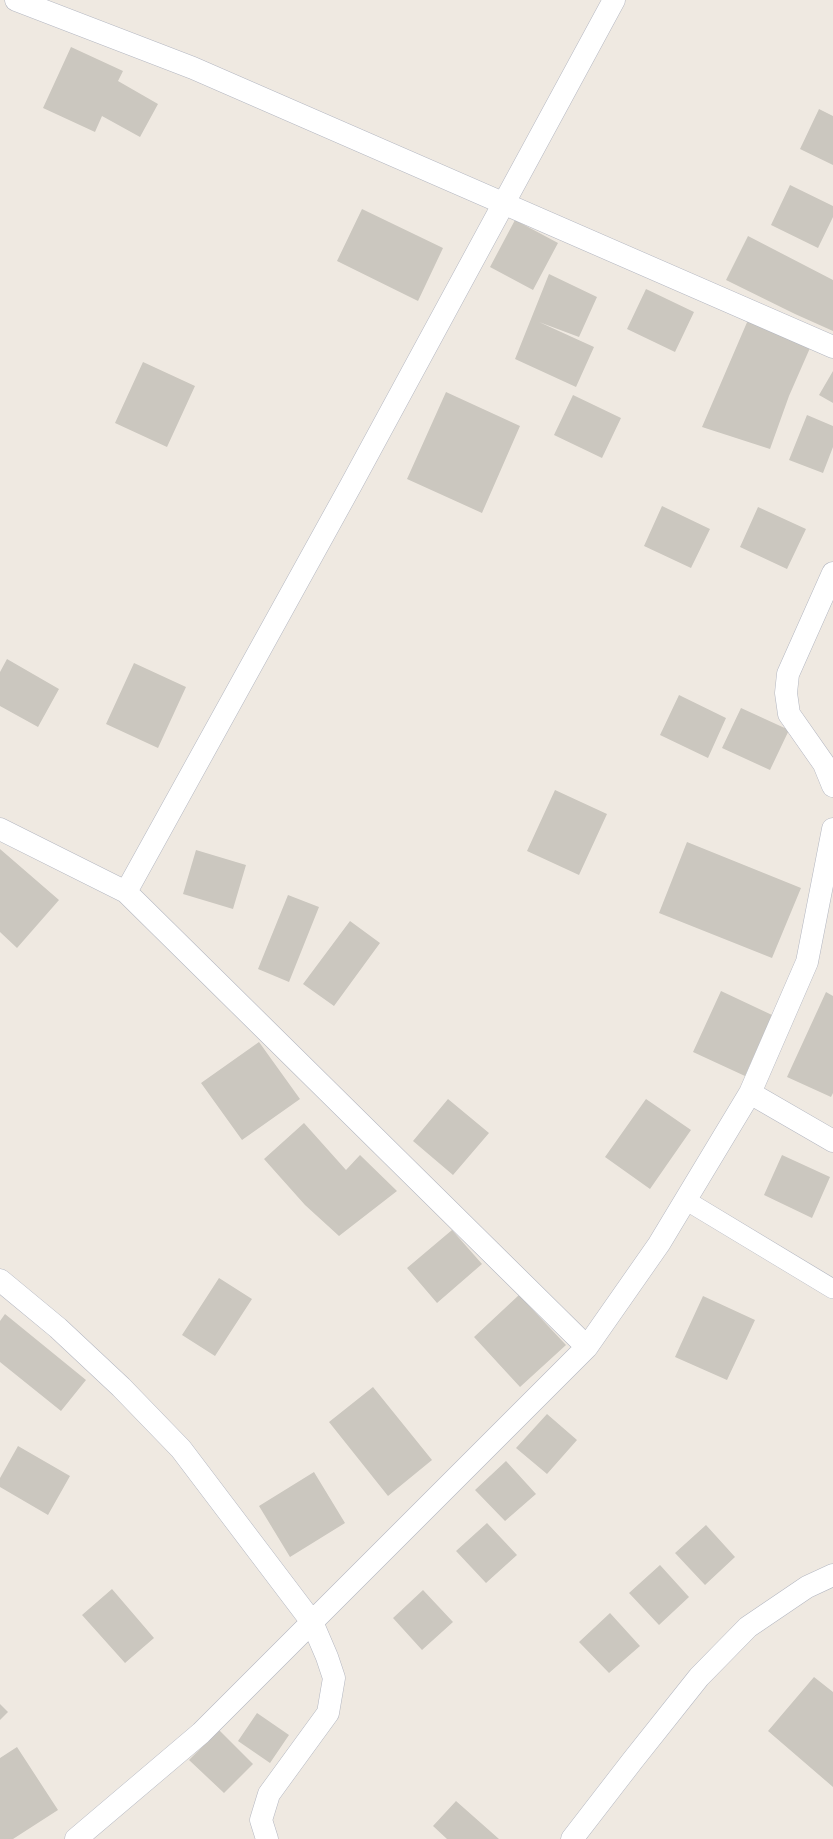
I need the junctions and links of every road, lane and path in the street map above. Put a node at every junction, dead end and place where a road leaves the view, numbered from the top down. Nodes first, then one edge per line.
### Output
1 (16, 0) edge
2 (614, 0) edge
3 (505, 204) junction
4 (833, 347) edge
5 (833, 573) edge
6 (833, 786) edge
7 (0, 829) edge
8 (833, 829) edge
9 (126, 892) junction
10 (750, 1092) junction
11 (833, 1141) edge
12 (687, 1201) junction
13 (0, 1280) edge
14 (833, 1289) edge
15 (587, 1347) junction
16 (833, 1575) edge
17 (312, 1622) junction
18 (76, 1839) edge
19 (267, 1839) edge
20 (572, 1839) edge

1 - 3 street
2 - 3 street
3 - 4 street
3 - 9 street
5 - 6 street
7 - 9 street
8 - 10 street
9 - 15 street
10 - 11 street
10 - 12 street
12 - 14 lane
12 - 15 street
13 - 17 street
15 - 17 street
16 - 20 street
17 - 18 street
17 - 19 street

